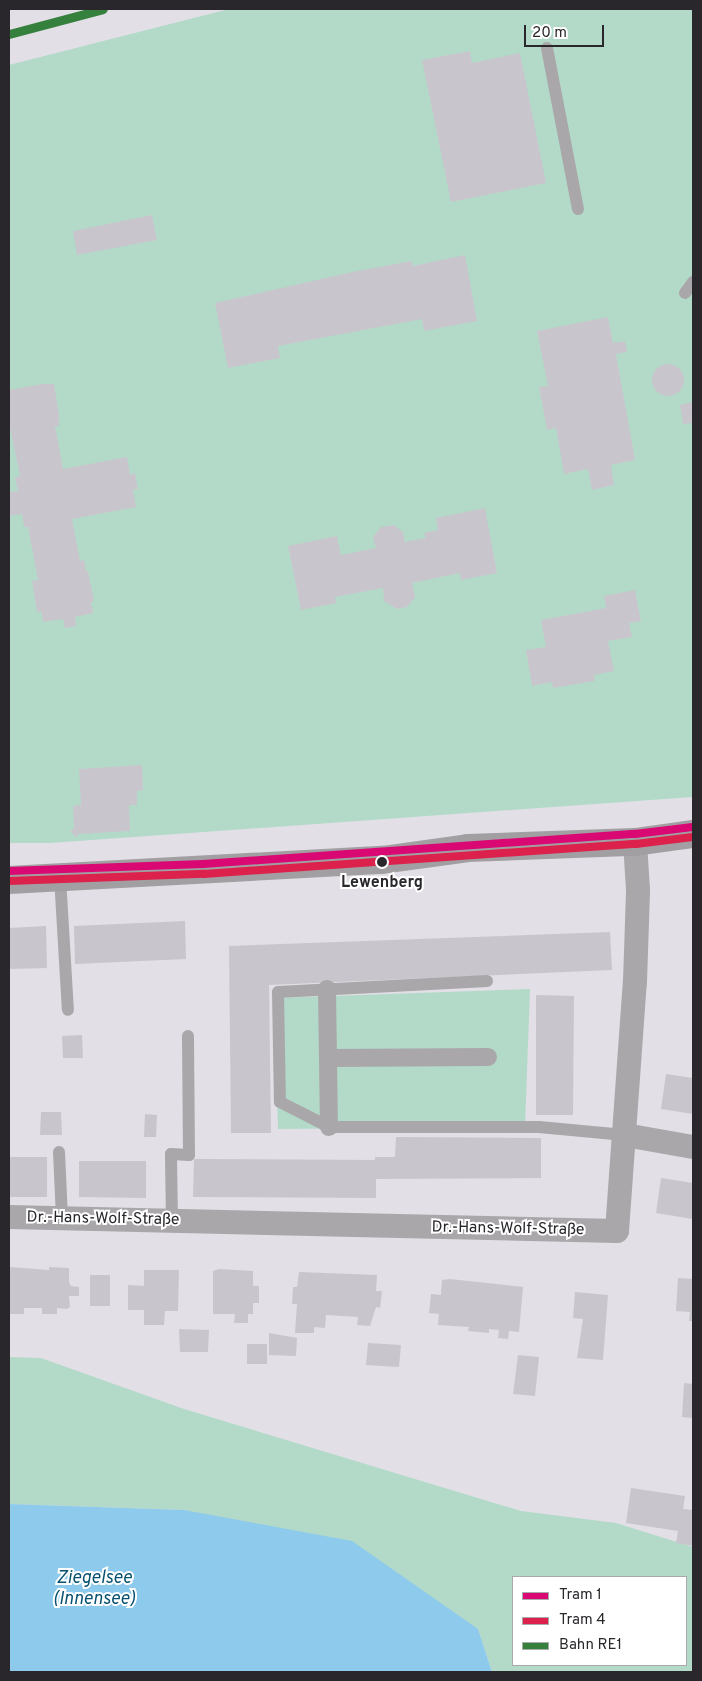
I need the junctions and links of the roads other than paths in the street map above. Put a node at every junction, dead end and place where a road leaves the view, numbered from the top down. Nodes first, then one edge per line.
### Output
1 (547, 48) dead end
2 (578, 209) dead end
3 (693, 282) edge
4 (685, 293) dead end
5 (693, 834) edge
6 (635, 842) junction
7 (60, 877) junction
8 (9, 880) edge
9 (487, 981) dead end
10 (327, 989) junction
11 (68, 1010) dead end
12 (188, 1036) dead end
13 (488, 1057) dead end
14 (328, 1058) junction
15 (329, 1126) junction
16 (626, 1135) junction
17 (693, 1146) edge
18 (60, 1152) dead end
19 (9, 1217) edge
20 (62, 1218) junction
21 (172, 1221) junction

1 - 2 lane
3 - 4 lane
5 - 6 main road
6 - 7 main road
6 - 16 street, Dr.-Hans-Wolf-Straße
7 - 8 main road
7 - 11 lane
9 - 10 lane
10 - 14 street
10 - 15 lane
12 - 21 lane
13 - 14 street
14 - 15 street
15 - 16 lane
16 - 17 street
16 - 21 street, Dr.-Hans-Wolf-Straße
18 - 20 lane
19 - 20 street, Dr.-Hans-Wolf-Straße
20 - 21 street, Dr.-Hans-Wolf-Straße

